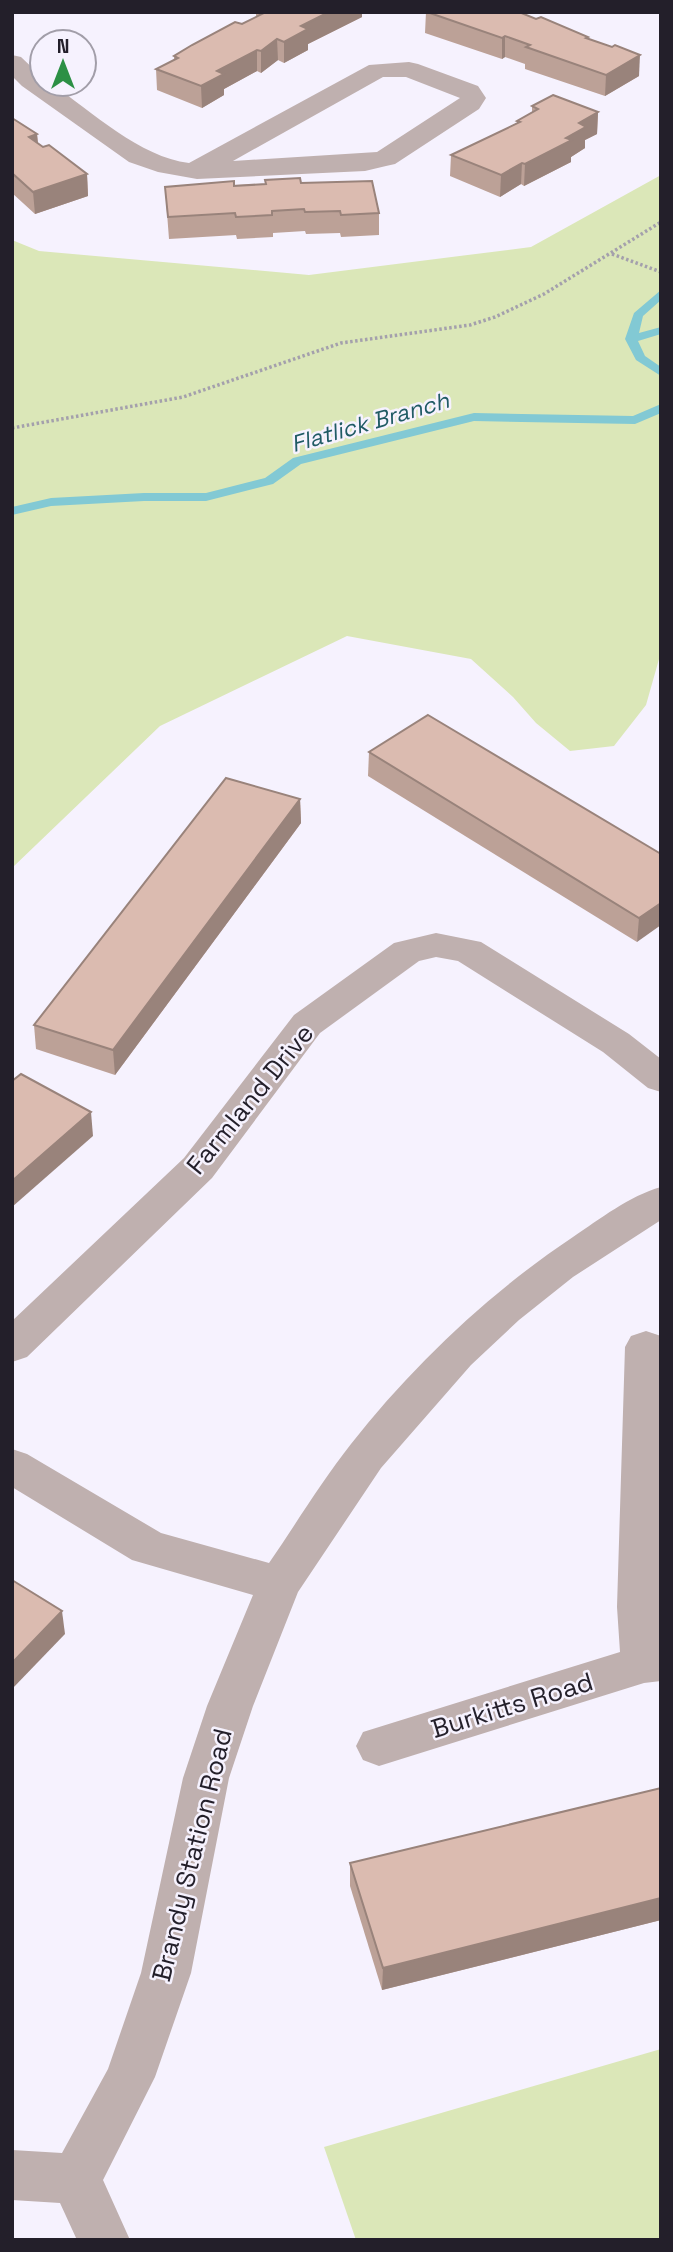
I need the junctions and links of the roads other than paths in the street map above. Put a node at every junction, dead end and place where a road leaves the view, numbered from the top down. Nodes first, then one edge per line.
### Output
1 (12, 62) edge
2 (197, 171) junction
3 (661, 1079) edge
4 (661, 1202) edge
5 (12, 1346) edge
6 (646, 1347) dead end
7 (12, 1466) edge
8 (279, 1584) junction
9 (652, 1663) edge
10 (379, 1746) dead end
11 (12, 2175) edge
12 (76, 2179) junction
13 (104, 2240) edge

1 - 2 street
2 - 2 street
3 - 5 street, Farmland Drive
4 - 8 street, Brandy Station Road
6 - 9 street, Burkitts Road
7 - 8 street
8 - 12 street, Brandy Station Road
9 - 10 street, Burkitts Road
11 - 12 street
12 - 13 street

